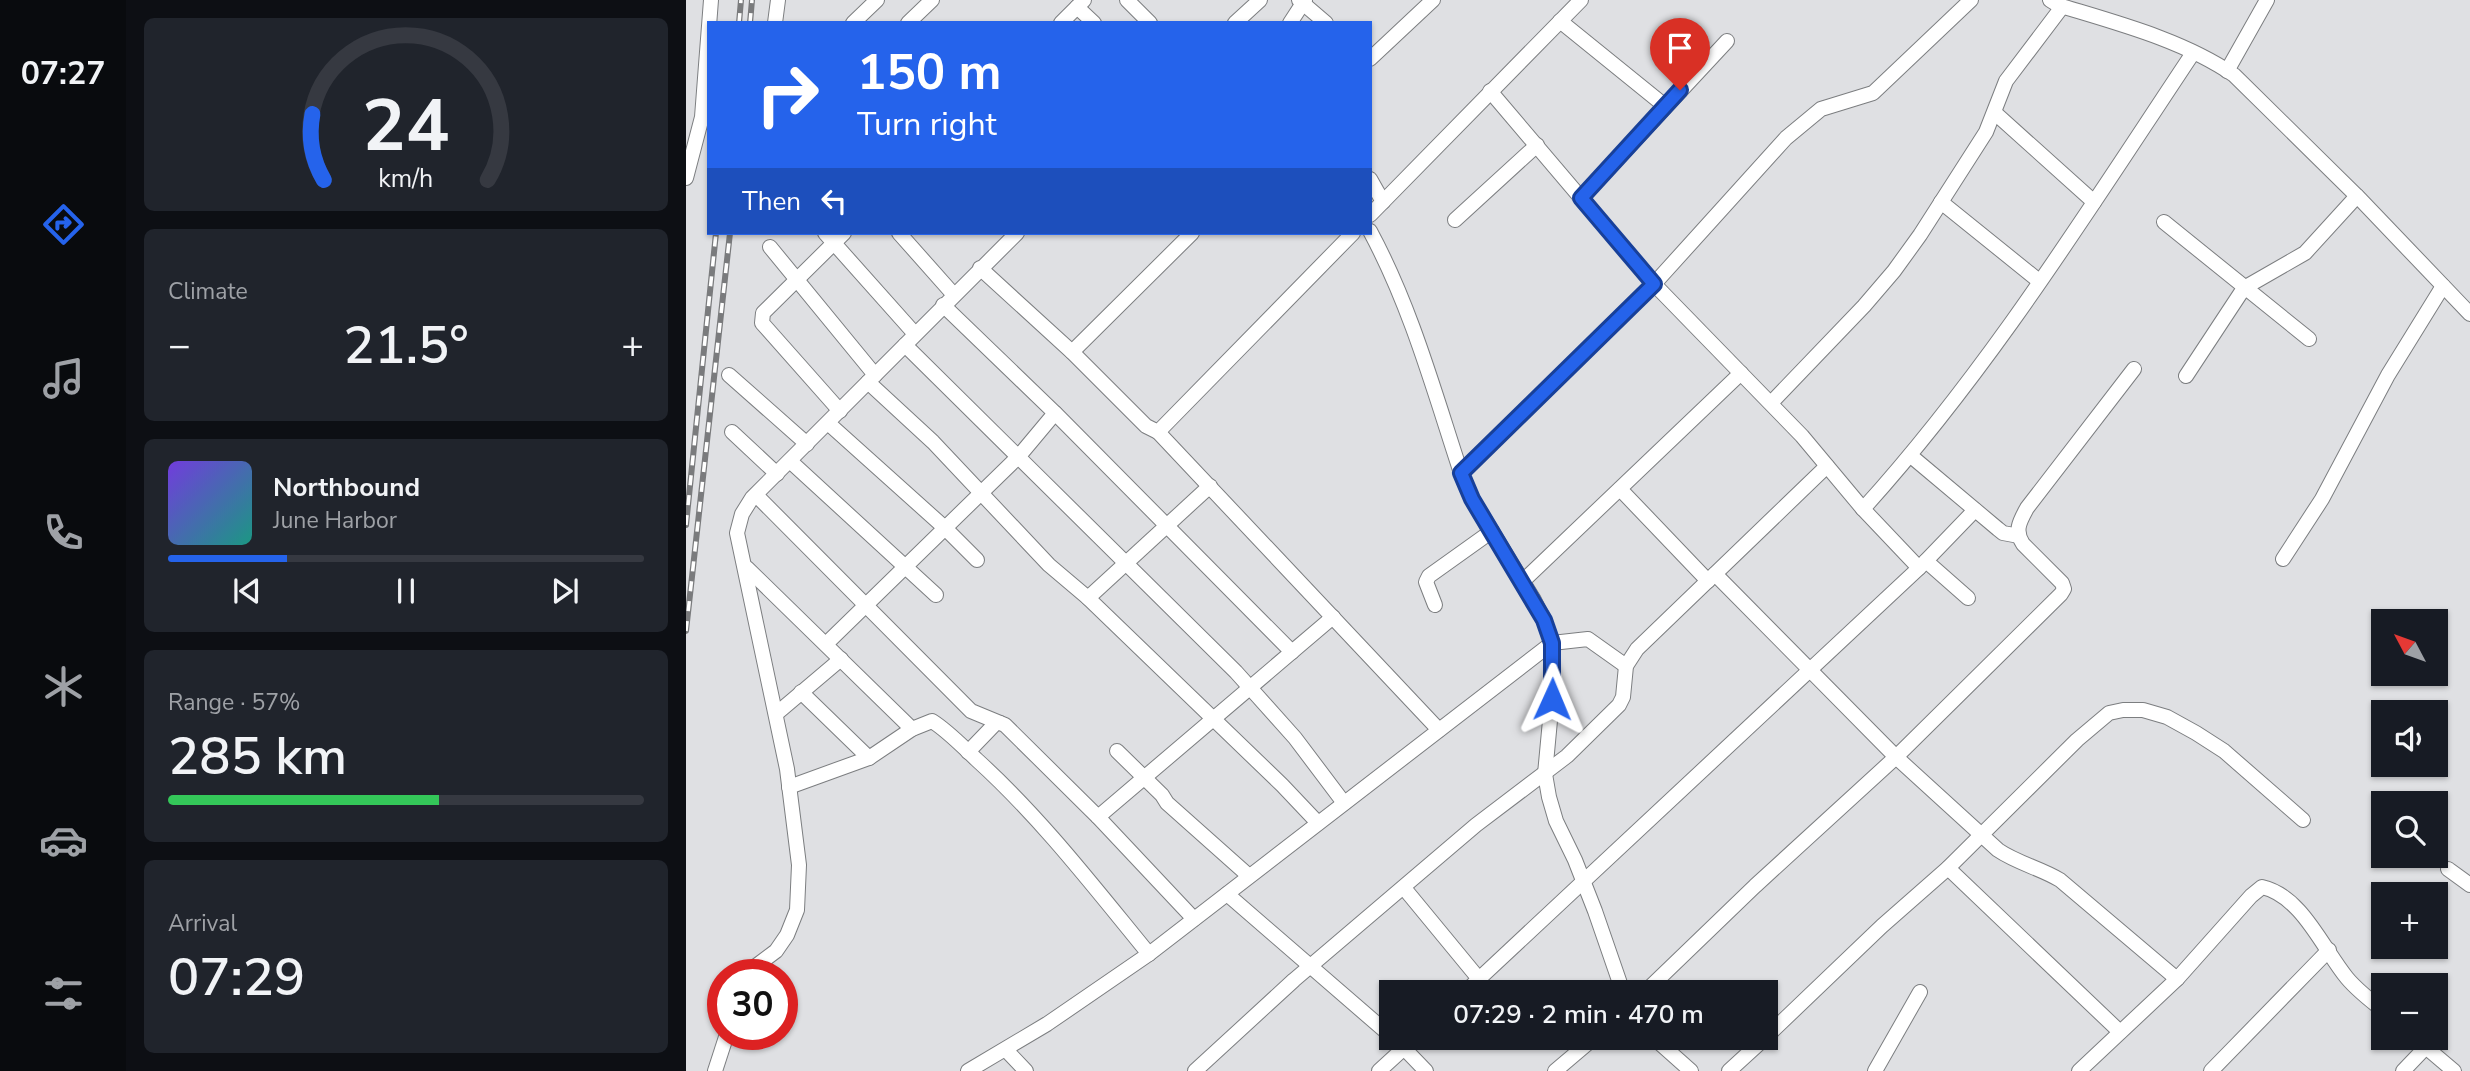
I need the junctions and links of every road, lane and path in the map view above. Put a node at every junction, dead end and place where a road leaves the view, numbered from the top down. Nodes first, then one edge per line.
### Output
1 (711, 0) edge
2 (778, 0) edge
3 (877, 0) edge
4 (932, 0) edge
5 (1127, 0) edge
6 (1260, 0) edge
7 (1433, 0) edge
8 (1581, 0) edge
9 (1971, 0) edge
10 (2267, 0) edge
11 (1302, 1) edge
12 (1081, 3) edge
13 (2056, 3) edge
14 (709, 21) edge
15 (775, 21) edge
16 (855, 21) edge
17 (910, 21) edge
18 (1063, 21) edge
19 (1093, 21) edge
20 (1148, 21) edge
21 (1237, 21) edge
22 (1291, 21) edge
23 (1309, 21) edge
24 (1324, 21) edge
25 (1560, 21) junction
26 (1727, 41) dead end
27 (707, 52) edge
28 (2193, 53) junction
29 (1372, 57) edge
30 (2227, 71) junction
31 (1490, 90) junction
32 (1665, 106) junction
33 (1995, 113) junction
34 (1537, 145) junction
35 (686, 178) edge
36 (1372, 183) edge
37 (2357, 196) junction
38 (1581, 198) junction
39 (1383, 202) junction
40 (1941, 202) junction
41 (2094, 202) junction
42 (1372, 213) edge
43 (1455, 220) dead end
44 (2165, 222) dead end
45 (900, 235) edge
46 (1015, 235) edge
47 (1190, 235) edge
48 (1351, 235) edge
49 (1372, 235) edge
50 (835, 236) edge
51 (770, 247) dead end
52 (980, 268) junction
53 (797, 279) junction
54 (2039, 281) junction
55 (1654, 284) junction
56 (2443, 286) junction
57 (2244, 288) junction
58 (948, 300) junction
59 (2470, 314) edge
60 (910, 339) junction
61 (2309, 339) dead end
62 (1072, 352) junction
63 (2134, 369) dead end
64 (1741, 373) junction
65 (729, 375) dead end
66 (2186, 376) dead end
67 (872, 379) junction
68 (1771, 403) junction
69 (839, 411) junction
70 (1055, 413) junction
71 (828, 423) junction
72 (732, 432) dead end
73 (1158, 432) junction
74 (807, 444) junction
75 (1020, 456) junction
76 (1911, 456) junction
77 (790, 461) junction
78 (1827, 466) junction
79 (1461, 473) junction
80 (776, 474) junction
81 (1210, 486) junction
82 (1620, 489) junction
83 (981, 493) junction
84 (756, 495) junction
85 (1863, 509) junction
86 (1975, 510) junction
87 (1165, 525) junction
88 (945, 528) junction
89 (1492, 531) junction
90 (2019, 536) junction
91 (2283, 559) dead end
92 (977, 560) dead end
93 (1127, 562) junction
94 (1923, 565) junction
95 (746, 567) junction
96 (905, 567) junction
97 (1711, 577) junction
98 (1522, 582) junction
99 (936, 595) dead end
100 (1087, 598) junction
101 (1968, 598) dead end
102 (867, 604) junction
103 (1435, 605) dead end
104 (1333, 617) junction
105 (1552, 643) junction
106 (826, 645) junction
107 (1292, 652) junction
108 (841, 659) junction
109 (1626, 666) junction
110 (1810, 671) junction
111 (1250, 687) junction
112 (802, 692) junction
113 (776, 714) junction
114 (1213, 720) junction
115 (1000, 723) junction
116 (912, 729) junction
117 (1439, 730) junction
118 (1117, 751) dead end
119 (968, 752) junction
120 (1896, 757) junction
121 (869, 758) junction
122 (1545, 774) junction
123 (1144, 778) junction
124 (789, 787) junction
125 (1344, 803) junction
126 (1098, 817) junction
127 (2303, 820) dead end
128 (1318, 823) junction
129 (1982, 835) junction
130 (1948, 868) junction
131 (2448, 869) dead end
132 (1249, 876) junction
133 (1584, 883) junction
134 (2470, 885) edge
135 (1404, 888) junction
136 (1227, 894) junction
137 (1194, 919) junction
138 (2329, 950) junction
139 (1149, 954) junction
140 (765, 959) edge
141 (1309, 967) junction
142 (1479, 979) joint
143 (2178, 979) junction
144 (1619, 980) edge
145 (1657, 980) edge
146 (1920, 992) dead end
147 (2371, 999) edge
148 (1379, 1023) edge
149 (1778, 1024) edge
150 (2120, 1032) junction
151 (722, 1050) edge
152 (1006, 1050) junction
153 (1394, 1050) edge
154 (1409, 1050) edge
155 (1580, 1050) edge
156 (1667, 1050) edge
157 (1751, 1050) edge
158 (2415, 1050) edge
159 (2429, 1050) edge
160 (1558, 1070) edge
161 (715, 1071) edge
162 (968, 1071) edge
163 (1026, 1071) edge
164 (1195, 1071) edge
165 (1379, 1071) edge
166 (1426, 1071) edge
167 (1691, 1071) edge
168 (1729, 1071) edge
169 (1875, 1071) edge
170 (2079, 1071) edge
171 (2211, 1071) edge
172 (2403, 1071) edge
173 (2454, 1071) edge

1 - 14 street
2 - 15 street
3 - 16 street
4 - 17 street
5 - 20 street
6 - 21 street
7 - 29 street
8 - 25 street
9 - 55 street
10 - 30 street
11 - 22 street
11 - 23 street
11 - 24 street
12 - 18 street
12 - 19 street
13 - 28 street
13 - 33 street
25 - 31 street
25 - 32 street
26 - 32 street
27 - 35 street
28 - 30 street
28 - 41 street
30 - 37 street
31 - 34 street
31 - 39 street
32 - 38 street
33 - 40 street
33 - 41 street
34 - 38 street
34 - 43 street
36 - 39 street
37 - 56 street
37 - 57 street
38 - 55 street
39 - 42 street
40 - 54 street
40 - 68 street
41 - 54 street
44 - 57 street
45 - 58 street
46 - 52 street
47 - 62 street
48 - 73 street
49 - 79 street
50 - 53 street
50 - 60 street
51 - 53 street
52 - 58 street
52 - 62 street
53 - 67 street
53 - 69 street
54 - 76 street
55 - 64 street
55 - 79 street
56 - 59 street
56 - 91 street
57 - 61 street
57 - 66 street
58 - 60 street
58 - 70 street
60 - 67 street
60 - 75 street
62 - 73 street
63 - 90 street
64 - 68 street
64 - 82 street
65 - 74 street
67 - 69 street
67 - 83 street
68 - 78 street
69 - 71 street
70 - 75 street
70 - 87 street
71 - 74 street
71 - 88 street
72 - 80 street
73 - 81 street
74 - 77 street
75 - 83 street
75 - 93 street
76 - 85 street
76 - 86 street
77 - 80 street
77 - 96 street
78 - 85 street
78 - 97 street
79 - 89 street
80 - 84 street
81 - 87 street
81 - 104 street
82 - 97 street
82 - 98 street
83 - 88 street
83 - 100 street
84 - 95 street
84 - 102 street
85 - 94 street
86 - 90 street
86 - 94 street
87 - 93 street
87 - 107 street
88 - 92 street
88 - 96 street
89 - 98 street
89 - 103 street
90 - 120 street
93 - 100 street
93 - 111 street
94 - 101 street
94 - 110 street
95 - 106 street
95 - 113 street
96 - 99 street
96 - 102 street
97 - 109 street
97 - 110 street
98 - 105 street
100 - 114 street
102 - 106 street
102 - 115 street
104 - 107 street
104 - 117 street
105 - 109 street
105 - 117 street
105 - 122 street
106 - 108 street
107 - 111 street
108 - 112 street
108 - 116 street
109 - 122 street
110 - 120 street
110 - 133 street
111 - 114 street
111 - 125 street
112 - 113 street
112 - 121 street
113 - 124 street
114 - 123 street
114 - 128 street
115 - 119 street
115 - 126 street
116 - 119 street
116 - 121 street
117 - 125 street
118 - 123 street
119 - 139 street
120 - 129 street
120 - 145 street
121 - 124 street
122 - 133 street
122 - 135 street
123 - 126 street
123 - 132 street
124 - 140 street
125 - 128 street
126 - 137 street
127 - 129 street
128 - 132 street
129 - 130 street
129 - 143 street
130 - 149 street
130 - 150 street
131 - 134 street
132 - 136 street
133 - 142 street
133 - 144 street
135 - 141 street
135 - 142 street
136 - 137 street
136 - 141 street
137 - 139 street
138 - 143 street
138 - 147 street
138 - 171 street
139 - 152 street
141 - 148 street
141 - 164 street
143 - 150 street
146 - 169 street
150 - 170 street
151 - 161 street
152 - 162 street
152 - 163 street
153 - 165 street
154 - 166 street
155 - 160 street
156 - 167 street
157 - 168 street
158 - 172 street
159 - 173 street

